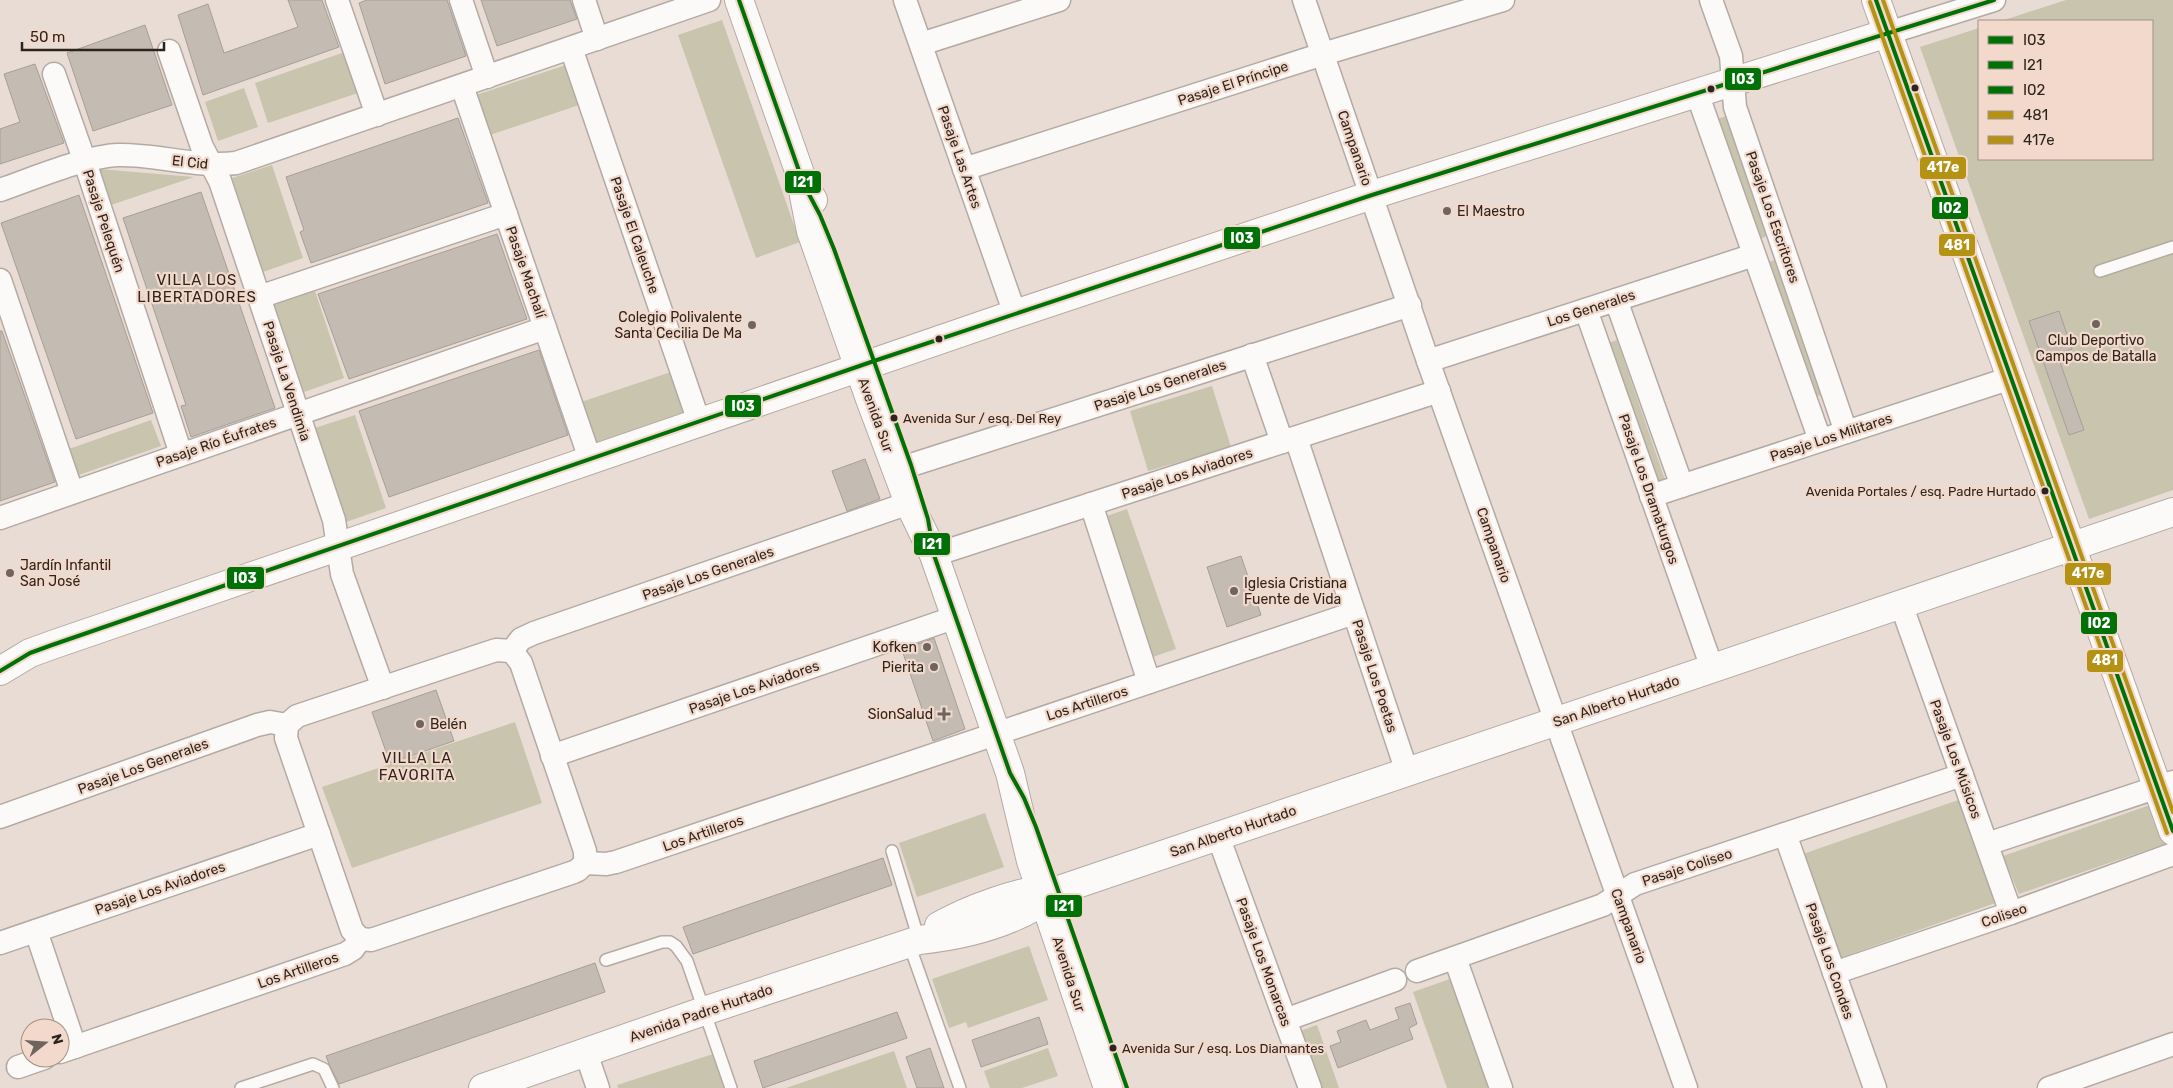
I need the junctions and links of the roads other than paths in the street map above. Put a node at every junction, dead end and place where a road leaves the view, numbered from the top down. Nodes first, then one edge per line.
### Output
1 (337, 0) edge
2 (461, 0) edge
3 (584, 0) edge
4 (709, 0) edge
5 (739, 0) edge
6 (905, 0) edge
7 (1059, 0) edge
8 (1304, 0) edge
9 (1503, 0) edge
10 (1711, 0) edge
11 (1876, 0) edge
12 (1994, 0) edge
13 (1888, 33) junction
14 (597, 39) junction
15 (920, 44) junction
16 (571, 48) junction
17 (169, 51) dead end
18 (1323, 54) junction
19 (54, 74) dead end
20 (487, 77) junction
21 (1733, 82) junction
22 (462, 86) junction
23 (1697, 93) junction
24 (377, 115) junction
25 (85, 162) junction
26 (212, 164) junction
27 (964, 169) junction
28 (0, 190) edge
29 (1372, 195) junction
30 (506, 214) junction
31 (2173, 247) edge
32 (1754, 255) junction
33 (2100, 271) dead end
34 (0, 280) edge
35 (259, 297) junction
36 (1616, 300) junction
37 (1410, 305) junction
38 (1586, 310) junction
39 (1015, 314) junction
40 (545, 328) junction
41 (1252, 355) junction
42 (1428, 361) junction
43 (866, 364) junction
44 (2011, 378) junction
45 (1440, 391) junction
46 (298, 414) junction
47 (699, 422) junction
48 (1846, 432) junction
49 (1289, 440) junction
50 (1820, 440) junction
51 (181, 454) junction
52 (590, 459) junction
53 (910, 464) junction
54 (1682, 486) junction
55 (72, 492) junction
56 (1651, 496) junction
57 (909, 503) junction
58 (1091, 504) junction
59 (2173, 512) edge
60 (0, 518) edge
61 (338, 546) junction
62 (2071, 547) junction
63 (934, 555) junction
64 (1901, 604) junction
65 (1354, 613) junction
66 (956, 617) junction
67 (512, 651) junction
68 (1712, 668) junction
69 (0, 671) edge
70 (1149, 682) junction
71 (383, 688) junction
72 (1556, 721) junction
73 (287, 725) junction
74 (996, 733) junction
75 (552, 756) junction
76 (1406, 772) junction
77 (1962, 775) junction
78 (2165, 785) edge
79 (0, 817) edge
80 (2173, 831) edge
81 (319, 834) junction
82 (1785, 834) junction
83 (1218, 836) junction
84 (1987, 844) junction
85 (892, 851) dead end
86 (2173, 854) edge
87 (584, 863) junction
88 (1049, 893) junction
89 (1618, 895) junction
90 (2011, 913) junction
91 (36, 931) junction
92 (360, 939) junction
93 (914, 942) junction
94 (0, 943) edge
95 (1455, 958) junction
96 (606, 960) dead end
97 (1417, 971) dead end
98 (1834, 973) junction
99 (1395, 980) dead end
100 (704, 1011) junction
101 (59, 1018) edge
102 (1285, 1020) junction
103 (2173, 1044) edge
104 (70, 1049) edge
105 (586, 1052) junction
106 (241, 1088) edge
107 (334, 1088) edge
108 (483, 1088) edge
109 (598, 1088) edge
110 (731, 1088) edge
111 (960, 1088) edge
112 (1108, 1088) edge
113 (1127, 1088) edge
114 (1310, 1088) edge
115 (1501, 1088) edge
116 (1686, 1088) edge
117 (1875, 1088) edge
118 (2049, 1088) edge

1 - 24 street
2 - 20 street
3 - 14 street
4 - 14 street, El Cid
5 - 43 street, Avenida Sur
6 - 15 street, Pasaje Las Artes
7 - 15 street
8 - 18 street, Campanario
9 - 18 street, Pasaje El Príncipe
10 - 21 street, Pasaje Los Escritores
11 - 13 street
12 - 13 street
13 - 21 street
13 - 44 street
14 - 16 street, El Cid
15 - 27 street, Pasaje Las Artes
16 - 20 street, El Cid
16 - 47 street, Pasaje El Caleuche
17 - 26 street, Pasaje La Vendimia
18 - 27 street, Pasaje El Príncipe
18 - 29 street, Campanario
19 - 25 street, Pasaje Pelequén
20 - 22 street, El Cid
21 - 23 street
21 - 48 street, Pasaje Los Escritores
22 - 24 street, El Cid
22 - 30 street, Pasaje Machalí
23 - 29 street
23 - 32 street
24 - 26 street, El Cid
25 - 26 street, El Cid
25 - 28 street, El Cid
25 - 51 street, Pasaje Pelequén
26 - 35 street, Pasaje La Vendimia
27 - 39 street, Pasaje Las Artes
29 - 37 street, Campanario
29 - 39 street
30 - 35 street
30 - 40 street, Pasaje Machalí
31 - 33 lane
32 - 36 street, Los Generales
32 - 50 street
34 - 55 street
35 - 46 street, Pasaje La Vendimia
36 - 38 street, Los Generales
36 - 54 street
37 - 41 street, Pasaje Los Generales
37 - 42 street, Campanario
38 - 42 street, Los Generales
38 - 56 street, Pasaje Los Dramaturgos
39 - 43 street
40 - 46 street, Pasaje Río Éufrates
40 - 52 street, Pasaje Machalí
41 - 49 street, Pasaje Los Poetas
41 - 53 street, Pasaje Los Generales
42 - 45 street, Campanario
43 - 47 street
43 - 53 street, Avenida Sur
43 - 57 street, Avenida Sur
44 - 48 street, Pasaje Los Militares
44 - 62 street
45 - 49 street, Pasaje Los Aviadores
45 - 72 street, Campanario
46 - 51 street, Pasaje Río Éufrates
46 - 61 street, Pasaje La Vendimia
47 - 52 street
48 - 50 street, Pasaje Los Militares
49 - 58 street, Pasaje Los Aviadores
49 - 65 street, Pasaje Los Poetas
50 - 54 street, Pasaje Los Militares
51 - 55 street, Pasaje Río Éufrates
52 - 61 street
53 - 63 street, Avenida Sur
54 - 56 street, Pasaje Los Militares
55 - 60 street, Pasaje Río Éufrates
56 - 68 street, Pasaje Los Dramaturgos
57 - 63 street, Avenida Sur
57 - 67 street, Pasaje Los Generales
58 - 63 street, Pasaje Los Aviadores
58 - 70 street
59 - 62 street, San Alberto Hurtado
61 - 69 street
61 - 71 street, Pasaje La Vendimia
62 - 64 street, San Alberto Hurtado
62 - 78 street
63 - 66 street, Avenida Sur
64 - 68 street, San Alberto Hurtado
64 - 77 street, Pasaje Los Músicos
65 - 70 street, Los Artilleros
65 - 76 street, Pasaje Los Poetas
66 - 74 street, Avenida Sur
66 - 75 street, Pasaje Los Aviadores
67 - 71 street
67 - 75 street
68 - 72 street, San Alberto Hurtado
70 - 74 street, Los Artilleros
71 - 73 street
72 - 76 street, San Alberto Hurtado
72 - 89 street, Campanario
73 - 79 street, Pasaje Los Generales
73 - 81 street
74 - 87 street, Los Artilleros
74 - 88 street, Avenida Sur
75 - 87 street
76 - 83 street, San Alberto Hurtado
77 - 82 street, Pasaje Coliseo
77 - 84 street, Pasaje Los Músicos
78 - 80 street
78 - 84 street
81 - 91 street, Pasaje Los Aviadores
81 - 92 street
82 - 89 street, Pasaje Coliseo
82 - 98 street, Pasaje Los Condes
83 - 88 street, San Alberto Hurtado
83 - 102 street, Pasaje Los Monarcas
84 - 90 street, Pasaje Los Músicos
85 - 93 lane
86 - 90 street, Coliseo
87 - 92 street
88 - 93 street, Avenida Padre Hurtado
88 - 112 street, Avenida Sur
88 - 113 street, Avenida Sur
89 - 95 street, Pasaje Coliseo
89 - 116 street, Campanario
90 - 98 street, Coliseo
91 - 94 street, Pasaje Los Aviadores
91 - 101 street
92 - 104 street, Los Artilleros
93 - 100 street, Avenida Padre Hurtado
93 - 111 lane
95 - 97 street, Pasaje Coliseo
95 - 115 street
96 - 100 lane
98 - 117 street, Pasaje Los Condes
99 - 102 street
100 - 105 street, Avenida Padre Hurtado
100 - 110 lane
102 - 114 street, Pasaje Los Monarcas
103 - 118 street
105 - 108 street, Avenida Padre Hurtado
105 - 109 street
106 - 107 lane

